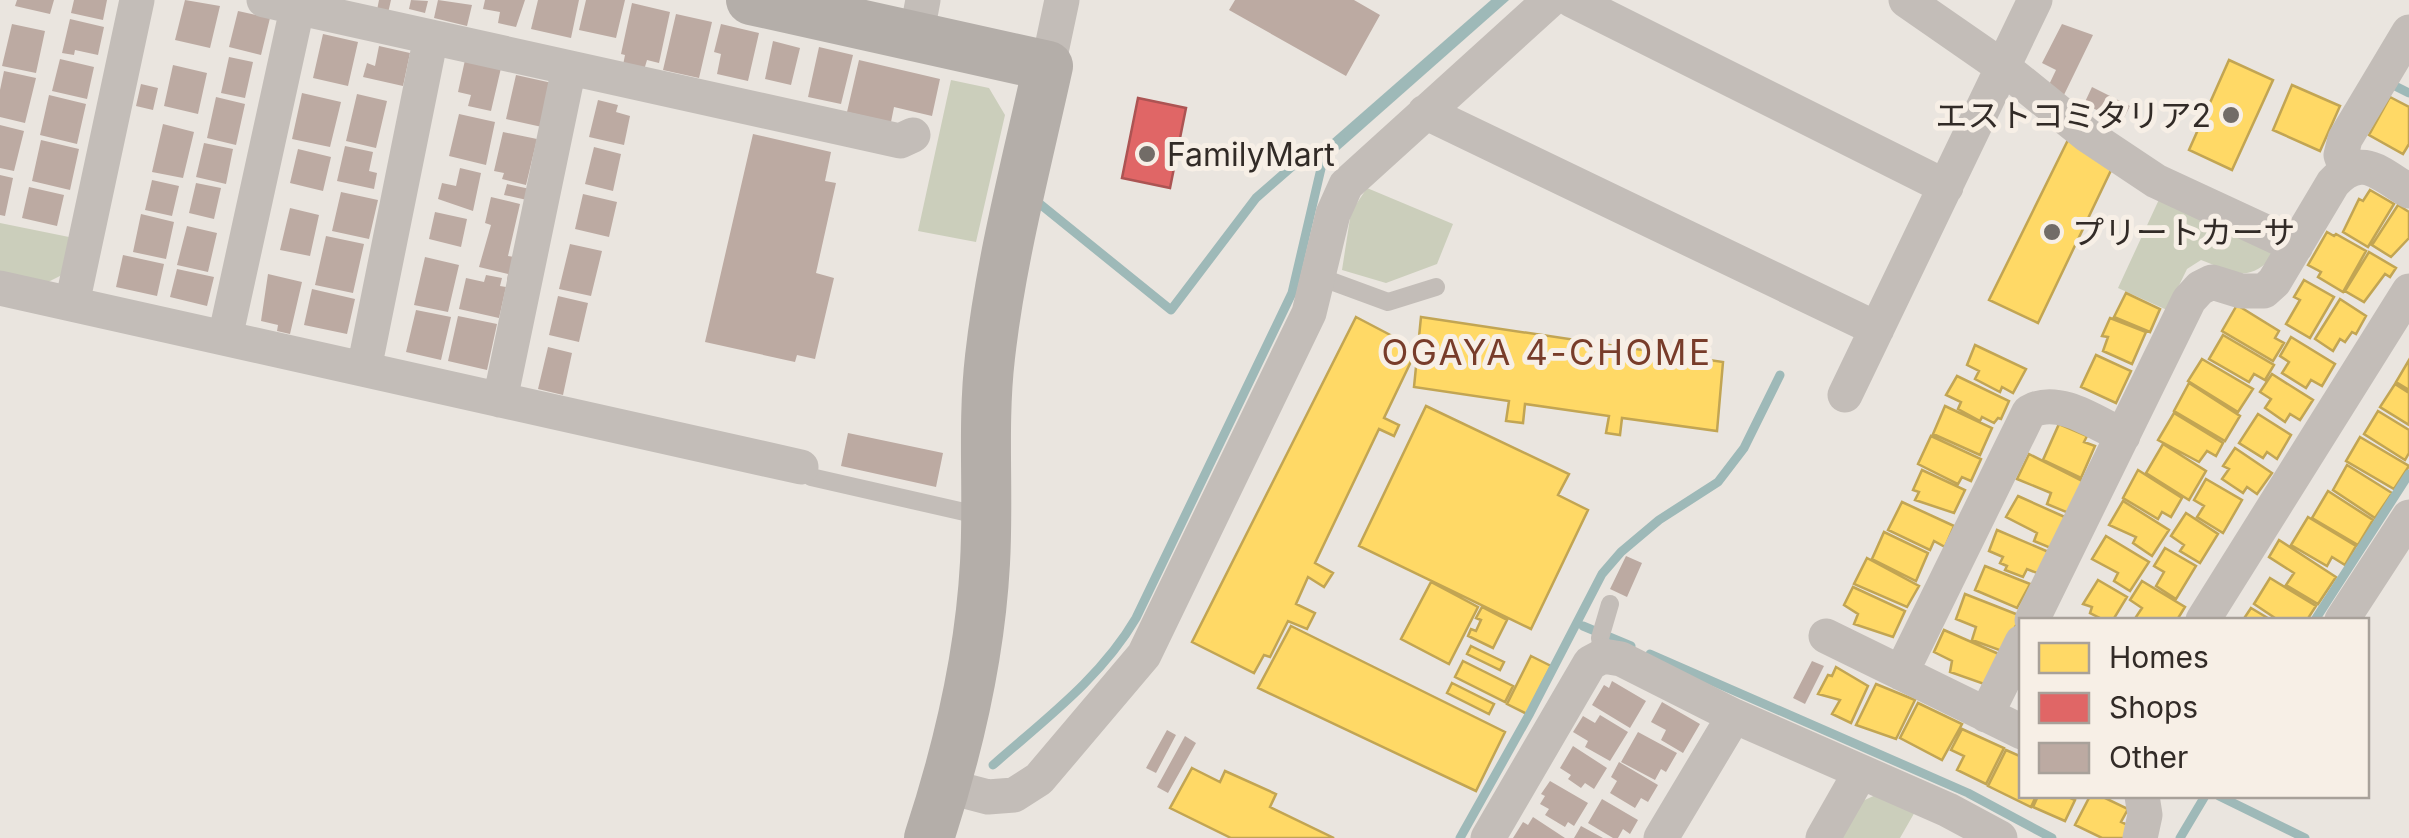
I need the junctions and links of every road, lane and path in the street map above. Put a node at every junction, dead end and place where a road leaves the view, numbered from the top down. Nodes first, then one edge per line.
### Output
1 (137, 0) edge
2 (752, 0) edge
3 (1062, 0) edge
4 (1550, 0) edge
5 (1572, 0) edge
6 (1906, 0) edge
7 (2035, 0) edge
8 (286, 2) edge
9 (920, 18) edge
10 (2409, 32) edge
11 (431, 37) junction
12 (1048, 66) junction
13 (568, 68) junction
14 (2004, 68) junction
15 (1424, 112) junction
16 (913, 136) dead end
17 (2346, 169) junction
18 (1946, 187) junction
19 (2409, 191) edge
20 (2296, 246) junction
21 (1320, 277) junction
22 (1436, 287) dead end
23 (0, 288) edge
24 (2409, 291) edge
25 (72, 304) junction
26 (1877, 330) junction
27 (226, 338) junction
28 (2397, 338) edge
29 (364, 369) junction
30 (1845, 395) dead end
31 (500, 400) junction
32 (2123, 436) junction
33 (801, 466) joint
34 (987, 517) junction
35 (2409, 517) edge
36 (1610, 604) dead end
37 (2033, 618) edge
38 (2203, 618) edge
39 (2343, 618) edge
40 (1826, 636) dead end
41 (1602, 640) junction
42 (2019, 648) edge
43 (1900, 673) junction
44 (1986, 715) junction
45 (1734, 716) junction
46 (2019, 731) edge
47 (1860, 772) junction
48 (946, 786) junction
49 (2142, 798) edge
50 (928, 838) edge
51 (1488, 838) edge
52 (1661, 838) edge
53 (1823, 838) edge
54 (2000, 838) edge
55 (2140, 838) edge

1 - 25 street
2 - 9 street
3 - 12 street
4 - 15 street
5 - 18 street
6 - 14 street
7 - 14 street
8 - 11 street
8 - 27 street
9 - 12 street
10 - 17 street
11 - 13 street
11 - 29 street
12 - 34 street
13 - 16 street
13 - 31 street
14 - 18 street
14 - 20 street
15 - 21 street
15 - 26 street
17 - 19 street
17 - 20 street
18 - 26 street
20 - 32 street
21 - 22 lane
21 - 48 street
23 - 25 street
24 - 28 street
25 - 27 street
26 - 30 street
27 - 29 street
28 - 38 street
29 - 31 street
31 - 33 street
32 - 37 street
32 - 43 street
33 - 34 lane
34 - 48 street
35 - 39 street
36 - 41 lane
40 - 43 street
41 - 45 street
41 - 51 street
42 - 44 street
43 - 44 street
44 - 46 street
45 - 47 street
45 - 52 street
47 - 53 street
47 - 54 street
48 - 50 street
49 - 55 street

